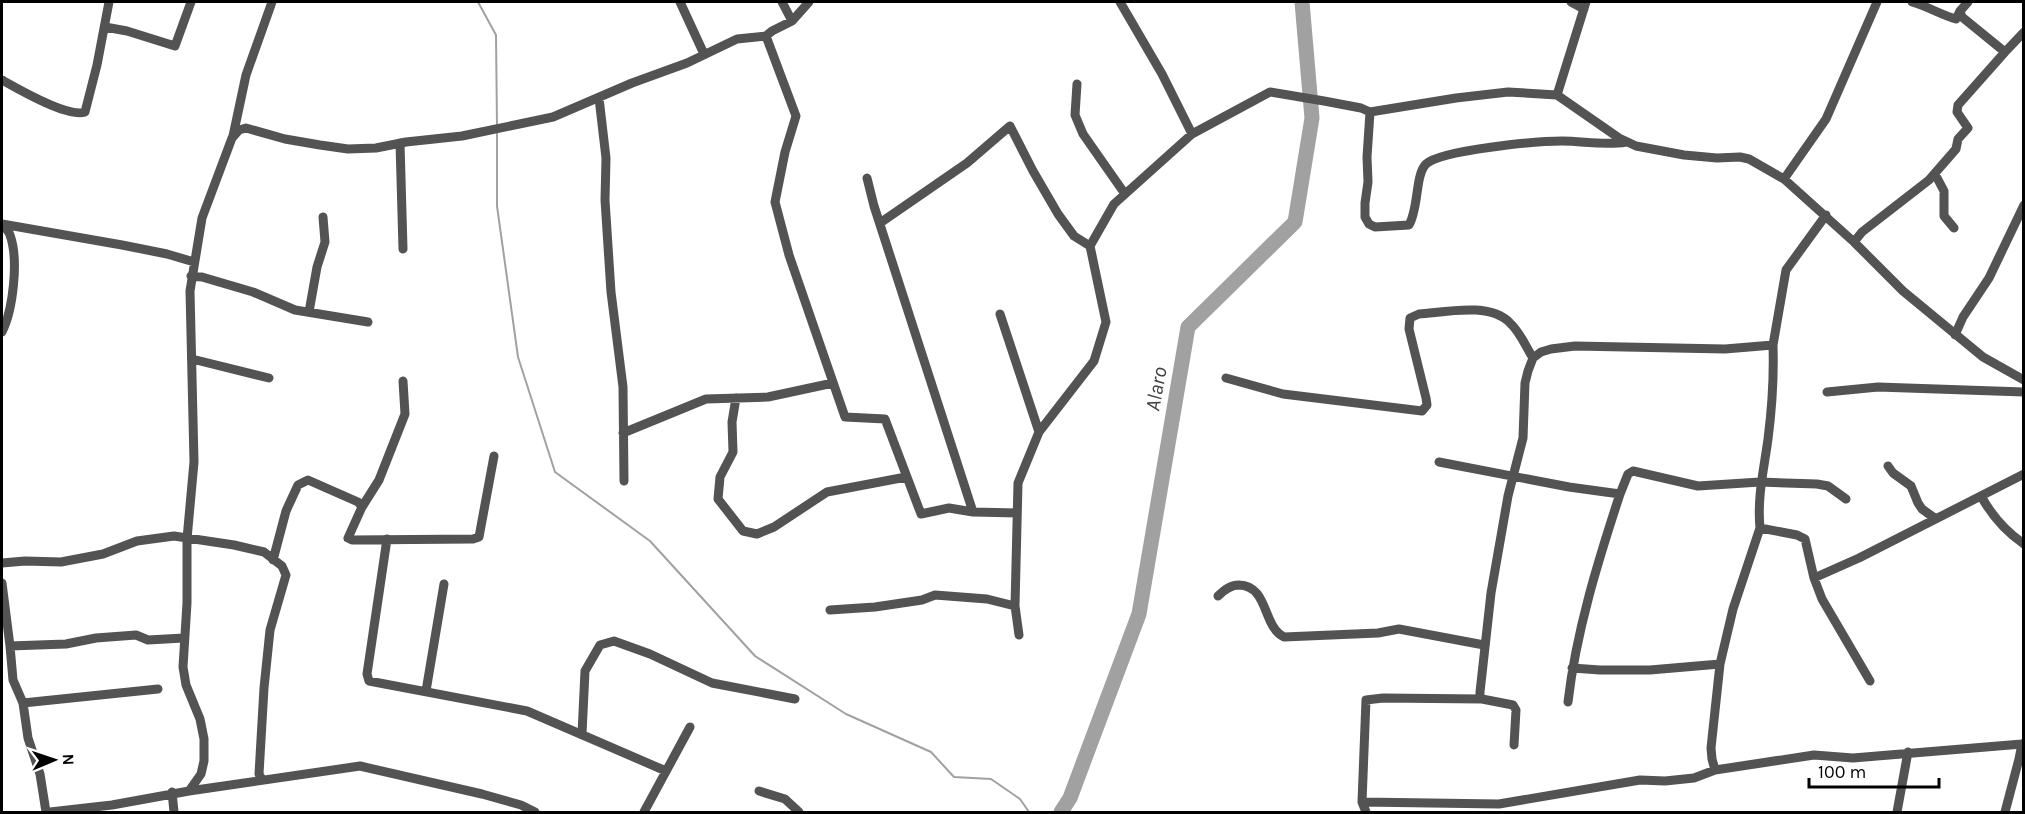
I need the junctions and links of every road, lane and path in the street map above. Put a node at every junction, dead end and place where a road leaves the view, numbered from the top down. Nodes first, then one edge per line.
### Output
1 (109, 2) edge
2 (191, 2) edge
3 (272, 2) edge
4 (680, 2) edge
5 (782, 2) edge
6 (809, 2) edge
7 (1120, 2) edge
8 (1571, 2) edge
9 (1877, 2) edge
10 (1912, 2) edge
11 (1968, 2) edge
12 (1585, 5) edge
13 (1959, 11) junction
14 (792, 21) junction
15 (105, 27) junction
16 (2024, 32) edge
17 (766, 36) junction
18 (2005, 52) junction
19 (704, 54) junction
20 (2, 80) edge
21 (1077, 84) dead end
22 (1557, 95) junction
23 (599, 98) junction
24 (1370, 112) junction
25 (1192, 134) junction
26 (232, 138) junction
27 (1626, 142) junction
28 (400, 143) junction
29 (1935, 174) junction
30 (867, 178) dead end
31 (1784, 179) junction
32 (1125, 194) junction
33 (2024, 205) edge
34 (1826, 215) junction
35 (323, 217) dead end
36 (880, 223) junction
37 (2, 224) edge
38 (1954, 228) dead end
39 (1854, 242) junction
40 (1090, 246) junction
41 (403, 249) dead end
42 (194, 262) junction
43 (191, 276) junction
44 (309, 312) junction
45 (1000, 314) dead end
46 (368, 322) dead end
47 (2, 332) edge
48 (1955, 335) junction
49 (1773, 345) junction
50 (1533, 358) junction
51 (192, 359) junction
52 (269, 378) dead end
53 (1226, 378) dead end
54 (2024, 380) edge
55 (403, 381) dead end
56 (833, 383) junction
57 (1827, 392) dead end
58 (2024, 392) edge
59 (736, 398) junction
60 (1039, 432) junction
61 (623, 433) junction
62 (494, 456) dead end
63 (1439, 462) dead end
64 (1888, 466) dead end
65 (2024, 474) edge
66 (1514, 475) junction
67 (906, 477) junction
68 (624, 481) dead end
69 (1760, 482) junction
70 (1620, 494) junction
71 (1981, 496) junction
72 (1846, 499) dead end
73 (362, 507) junction
74 (973, 512) junction
75 (1017, 513) junction
76 (1936, 519) junction
77 (1760, 528) junction
78 (187, 539) junction
79 (387, 539) junction
80 (2024, 544) edge
81 (273, 560) junction
82 (2, 563) edge
83 (1814, 578) junction
84 (2, 584) edge
85 (444, 584) dead end
86 (1218, 596) dead end
87 (1015, 606) junction
88 (830, 610) dead end
89 (1019, 635) dead end
90 (184, 638) junction
91 (1484, 645) junction
92 (10, 646) junction
93 (1720, 664) junction
94 (1572, 668) junction
95 (1870, 681) dead end
96 (158, 689) dead end
97 (426, 691) junction
98 (795, 699) dead end
99 (1482, 699) junction
100 (1568, 702) dead end
101 (23, 703) junction
102 (690, 727) dead end
103 (582, 734) junction
104 (2023, 743) edge
105 (1514, 745) dead end
106 (1908, 752) junction
107 (1715, 770) junction
108 (666, 771) junction
109 (262, 780) junction
110 (189, 790) junction
111 (759, 791) dead end
112 (172, 792) junction
113 (1362, 802) junction
114 (48, 813) edge
115 (174, 813) edge
116 (535, 813) edge
117 (644, 813) edge
118 (799, 813) edge
119 (1366, 813) edge
120 (1897, 813) edge
121 (2005, 813) edge

1 - 15 street
2 - 15 street
3 - 26 street
4 - 19 street
5 - 14 street
6 - 14 street
7 - 25 street
8 - 12 street
9 - 31 street
10 - 13 street
11 - 13 street
12 - 22 street
13 - 18 street
14 - 17 street
15 - 20 street
16 - 18 street
17 - 19 street
17 - 56 street
18 - 29 street
19 - 23 street
21 - 32 street
22 - 24 street
22 - 27 street
23 - 28 street
23 - 61 street
24 - 25 street
24 - 27 street
25 - 32 street
26 - 28 street
26 - 42 street
27 - 31 street
28 - 41 street
29 - 38 street
29 - 39 street
30 - 36 street
31 - 34 street
32 - 40 street
33 - 48 street
34 - 39 street
34 - 49 street
35 - 44 street
36 - 40 street
36 - 74 street
37 - 42 street
37 - 47 street
39 - 48 street
40 - 60 street
42 - 43 street
43 - 44 street
43 - 51 street
44 - 46 street
45 - 60 street
48 - 54 street
49 - 50 street
49 - 69 street
50 - 53 street
50 - 66 street
51 - 52 street
51 - 78 street
55 - 73 street
56 - 59 street
56 - 67 street
57 - 58 street
59 - 61 street
59 - 67 street
60 - 75 street
61 - 68 street
62 - 79 street
63 - 66 street
64 - 76 street
65 - 71 street
66 - 70 street
66 - 91 street
67 - 74 street
69 - 70 street
69 - 72 street
69 - 77 street
70 - 94 street
71 - 76 street
71 - 80 street
73 - 79 street
73 - 81 street
74 - 75 street
75 - 87 street
76 - 83 street
77 - 83 street
77 - 93 street
78 - 81 street
78 - 82 street
78 - 90 street
79 - 97 street
81 - 109 street
83 - 95 street
84 - 92 street
85 - 97 street
86 - 91 street
87 - 88 street
87 - 89 street
90 - 92 street
90 - 110 street
91 - 99 street
92 - 101 street
93 - 94 street
93 - 107 street
94 - 100 street
96 - 101 street
97 - 103 street
98 - 103 street
99 - 105 street
99 - 113 street
101 - 114 street
102 - 108 street
103 - 108 street
104 - 106 street
104 - 121 street
106 - 107 street
106 - 120 street
107 - 113 street
108 - 117 street
109 - 110 street
109 - 116 street
110 - 112 street
111 - 118 street
112 - 114 street
112 - 115 street
113 - 119 street

